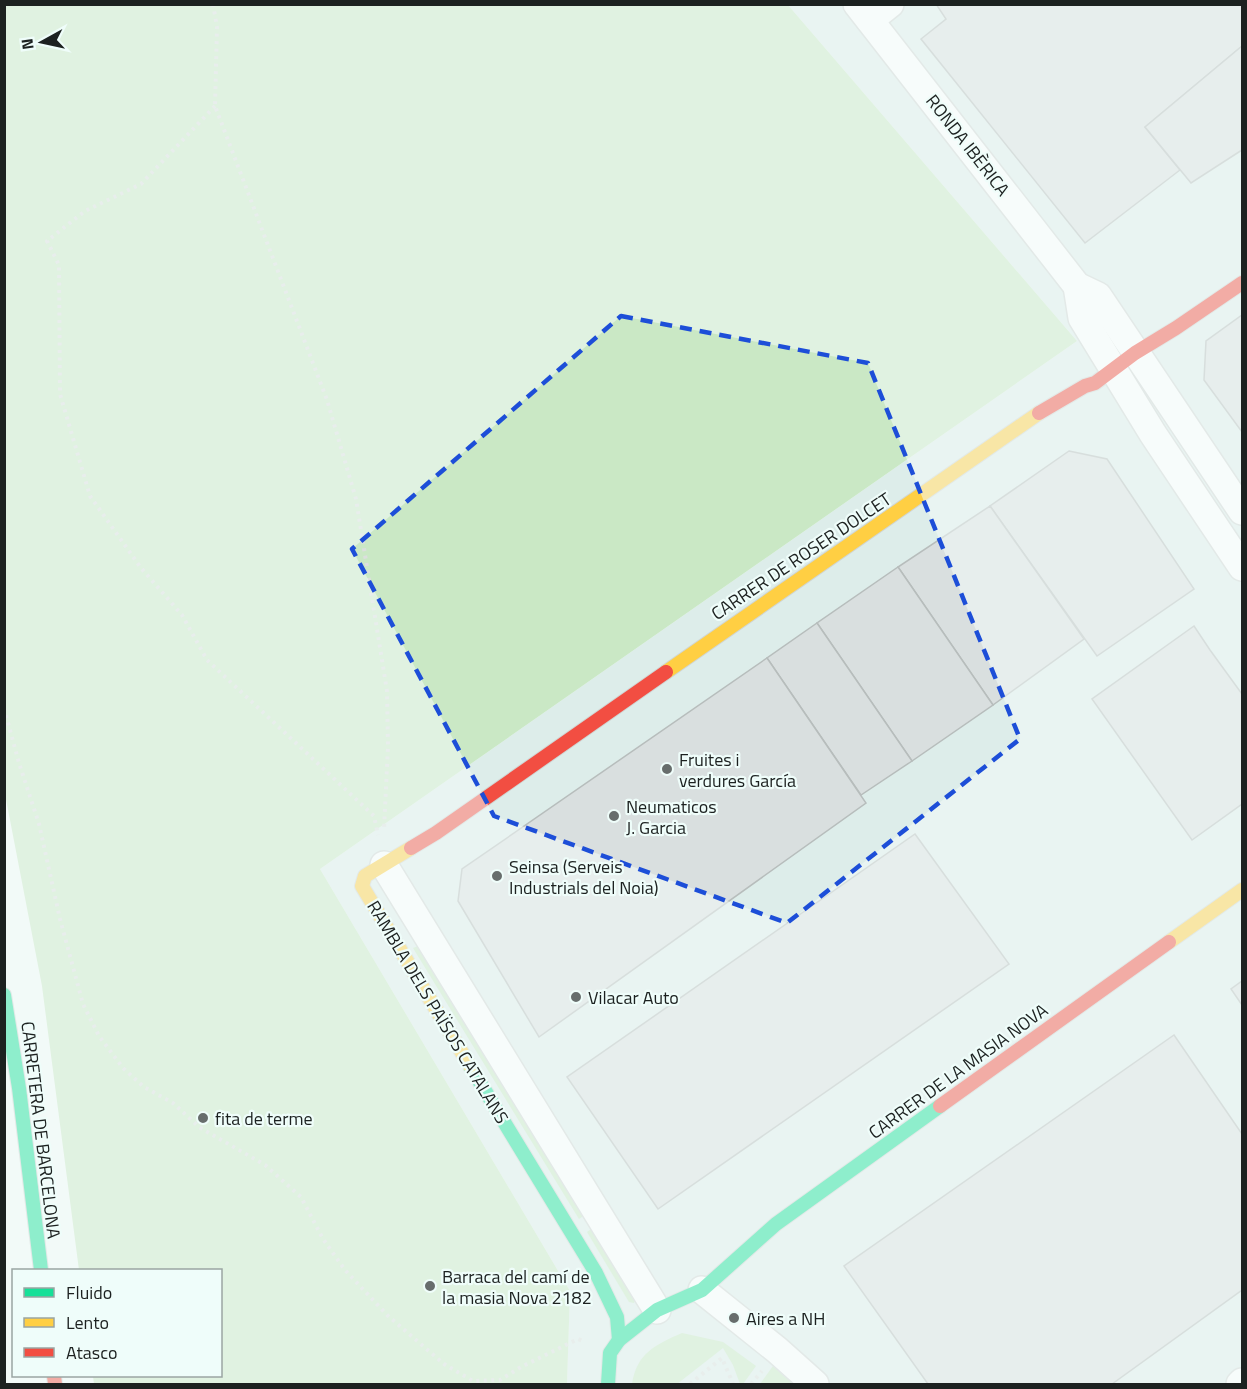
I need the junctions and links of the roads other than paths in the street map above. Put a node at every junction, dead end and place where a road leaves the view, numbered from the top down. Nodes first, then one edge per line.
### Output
1 (872, 10) edge
2 (1242, 283) edge
3 (1077, 286) junction
4 (1135, 353) junction
5 (1113, 369) junction
6 (1242, 511) edge
7 (1242, 567) edge
8 (384, 866) junction
9 (1242, 890) edge
10 (4, 995) edge
11 (41, 1269) edge
12 (702, 1290) junction
13 (657, 1310) junction
14 (619, 1340) junction
15 (608, 1384) edge
16 (815, 1384) edge

1 - 3 street, RONDA IBÈRICA
2 - 4 main road, CARRER DE ROSER DOLCET
3 - 4 street, RONDA IBÈRICA
3 - 5 street, RONDA IBÈRICA
4 - 5 main road, CARRER DE ROSER DOLCET
4 - 6 street, RONDA IBÈRICA
5 - 7 street, RONDA IBÈRICA
5 - 8 main road, CARRER DE ROSER DOLCET
8 - 13 street, RAMBLA DELS PAÏSOS CATALANS
8 - 14 main road, RAMBLA DELS PAÏSOS CATALANS
9 - 12 main road, CARRER DE LA MASIA NOVA
10 - 11 main road, CARRETERA DE BARCELONA
12 - 13 main road
12 - 16 street
13 - 14 main road
14 - 15 main road

